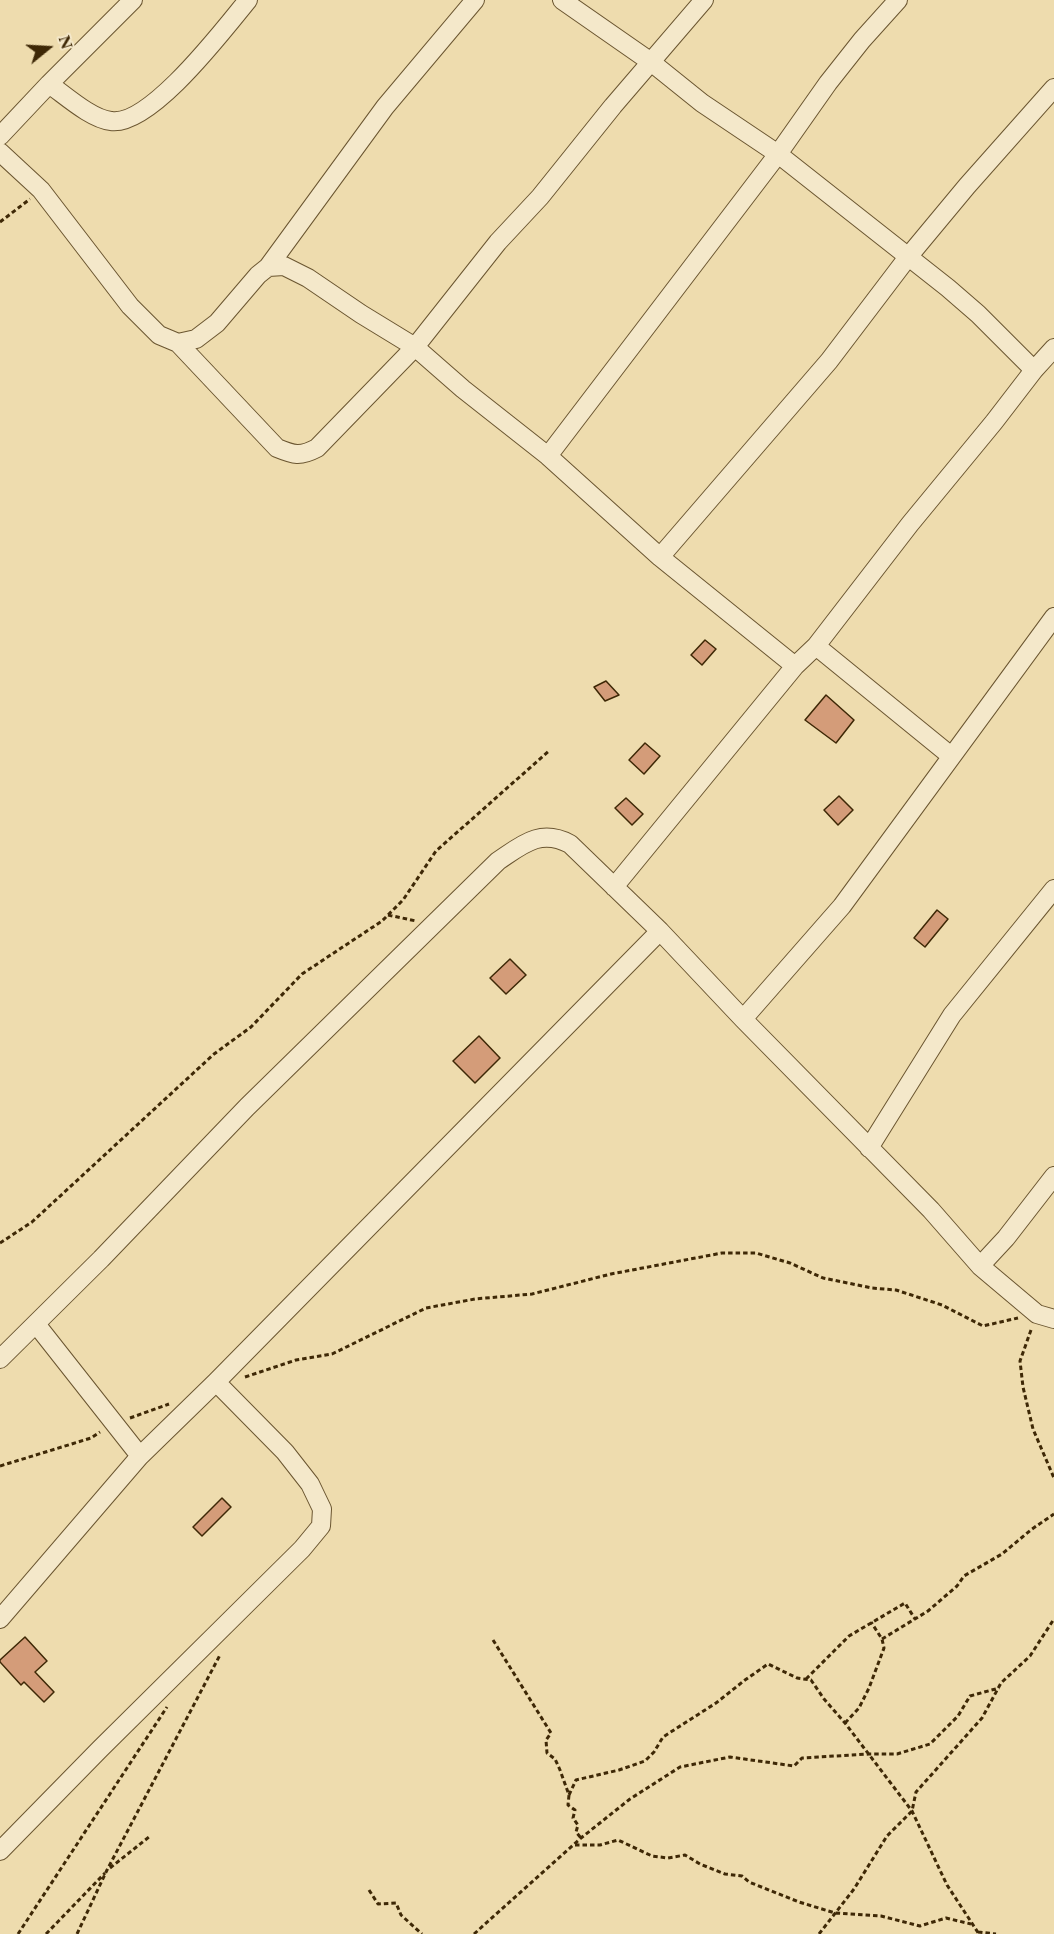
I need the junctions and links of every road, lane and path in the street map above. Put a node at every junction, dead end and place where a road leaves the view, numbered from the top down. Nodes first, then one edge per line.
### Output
1 (133, 0) edge
2 (248, 0) edge
3 (475, 0) edge
4 (562, 0) edge
5 (705, 0) edge
6 (898, 0) edge
7 (651, 62) junction
8 (49, 84) junction
9 (1054, 88) edge
10 (0, 136) edge
11 (0, 152) edge
12 (777, 154) junction
13 (41, 190) junction
14 (0, 222) edge
15 (908, 257) junction
16 (268, 267) junction
17 (178, 343) junction
18 (415, 347) junction
19 (1054, 348) edge
20 (1034, 370) junction
21 (548, 456) junction
22 (660, 557) junction
23 (1054, 616) edge
24 (816, 646) junction
25 (795, 666) junction
26 (550, 750) dead end
27 (951, 756) junction
28 (614, 887) junction
29 (1054, 889) edge
30 (388, 915) junction
31 (432, 924) junction
32 (660, 931) junction
33 (742, 1019) junction
34 (869, 1148) junction
35 (1054, 1176) edge
36 (0, 1243) edge
37 (980, 1266) junction
38 (1046, 1317) edge
39 (36, 1324) junction
40 (0, 1359) edge
41 (242, 1378) dead end
42 (216, 1382) junction
43 (173, 1402) dead end
44 (115, 1424) junction
45 (140, 1456) junction
46 (0, 1466) edge
47 (1054, 1478) edge
48 (1054, 1514) edge
49 (0, 1619) edge
50 (915, 1619) junction
51 (1054, 1619) edge
52 (871, 1622) junction
53 (882, 1639) junction
54 (493, 1640) dead end
55 (220, 1654) dead end
56 (806, 1679) junction
57 (999, 1688) junction
58 (169, 1704) dead end
59 (845, 1723) junction
60 (869, 1754) junction
61 (569, 1796) junction
62 (912, 1811) junction
63 (149, 1837) dead end
64 (581, 1838) junction
65 (575, 1845) junction
66 (0, 1851) edge
67 (107, 1870) junction
68 (369, 1890) dead end
69 (835, 1913) junction
70 (973, 1924) junction
71 (979, 1933) edge
72 (18, 1934) edge
73 (46, 1934) edge
74 (77, 1934) edge
75 (422, 1934) edge
76 (474, 1934) edge
77 (819, 1934) edge
78 (996, 1934) edge

1 - 8 street
2 - 8 street
3 - 16 street
4 - 7 street
5 - 7 street
6 - 12 street
7 - 12 street
7 - 18 street
8 - 10 street
9 - 15 street
11 - 13 street
12 - 15 street
12 - 21 street
13 - 14 path
13 - 17 street
15 - 20 street
15 - 22 street
16 - 17 street
16 - 18 street
17 - 18 street
18 - 21 street
19 - 20 street
20 - 24 street
21 - 22 street
22 - 25 street
23 - 27 street
24 - 25 street
24 - 27 street
25 - 28 street
26 - 30 path
27 - 33 street
28 - 31 street
28 - 32 street
29 - 34 street
30 - 31 path
30 - 36 path
31 - 39 street
32 - 33 street
32 - 42 street
33 - 34 street
34 - 37 street
35 - 37 street
37 - 38 street
38 - 41 path
38 - 47 path
39 - 40 street
39 - 44 street
42 - 45 street
42 - 66 street
43 - 44 path
44 - 45 street
44 - 46 path
45 - 49 street
48 - 50 path
50 - 52 path
50 - 53 path
51 - 57 path
52 - 53 path
52 - 56 path
53 - 59 path
54 - 61 path
55 - 67 path
56 - 59 path
56 - 61 path
57 - 60 path
57 - 62 path
58 - 72 path
59 - 60 path
60 - 62 path
60 - 64 path
61 - 64 path
62 - 69 path
62 - 70 path
63 - 67 path
64 - 65 path
65 - 69 path
65 - 76 path
67 - 73 path
67 - 74 path
68 - 75 path
69 - 70 path
69 - 77 path
70 - 71 path
71 - 78 path

